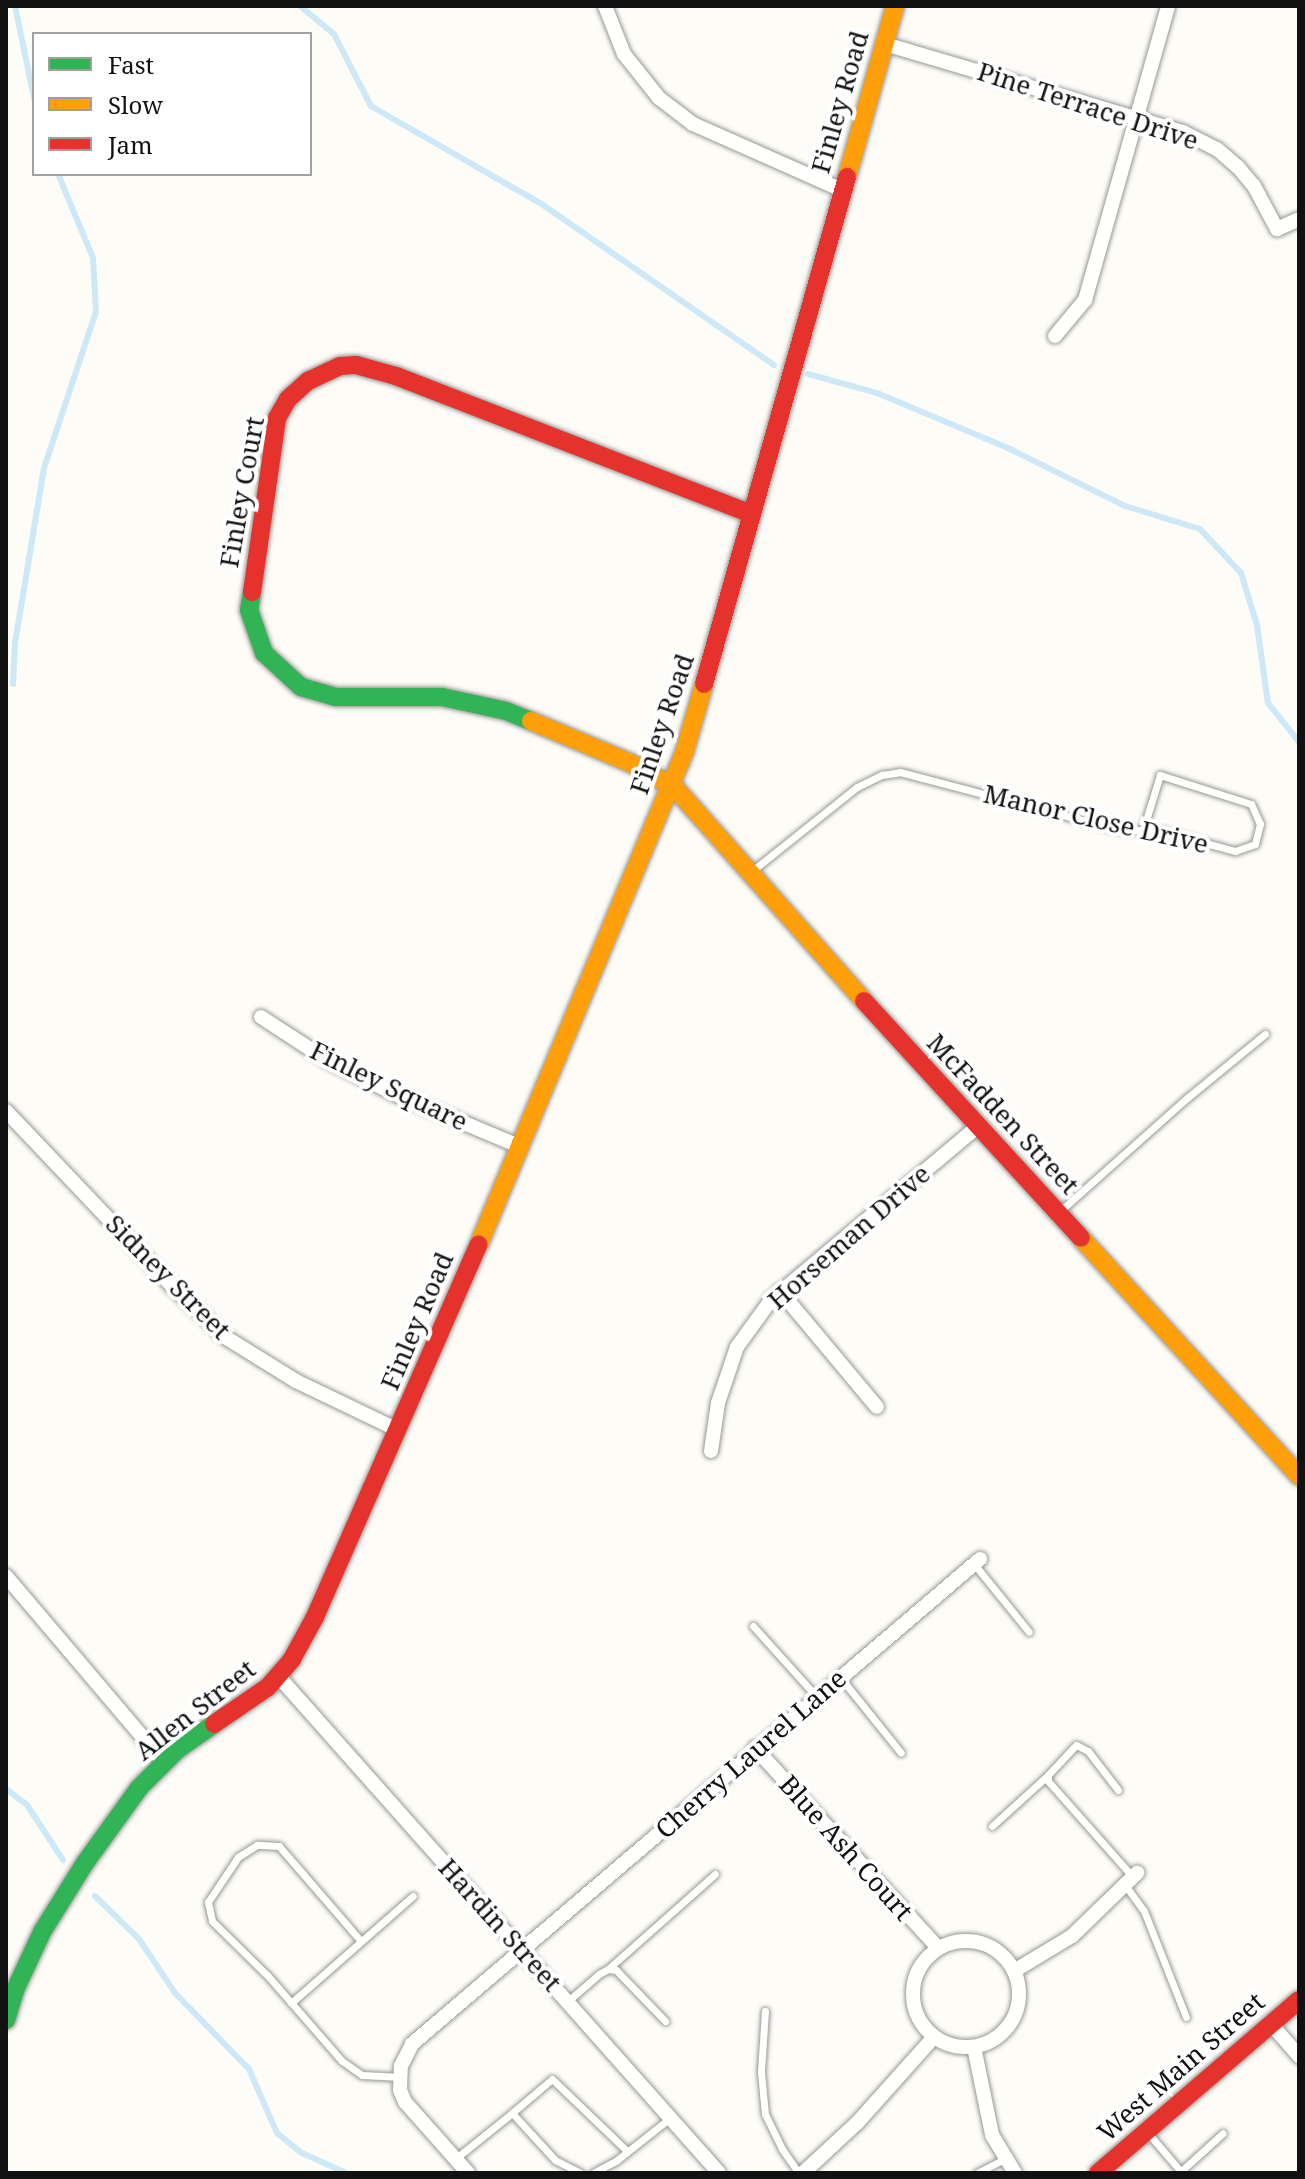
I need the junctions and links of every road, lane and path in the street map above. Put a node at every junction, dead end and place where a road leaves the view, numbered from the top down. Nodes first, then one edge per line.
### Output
1 (605, 6) edge
2 (895, 6) edge
3 (1168, 6) edge
4 (885, 44) junction
5 (1137, 117) junction
6 (842, 190) junction
7 (1299, 219) edge
8 (1055, 336) dead end
9 (751, 514) junction
10 (671, 785) junction
11 (1143, 830) junction
12 (751, 872) junction
13 (261, 1017) dead end
14 (1265, 1034) dead end
15 (6, 1111) edge
16 (978, 1126) junction
17 (521, 1147) junction
18 (1058, 1213) junction
19 (780, 1291) junction
20 (877, 1407) dead end
21 (398, 1430) junction
22 (711, 1451) dead end
23 (1299, 1476) edge
24 (977, 1562) joint
25 (6, 1576) edge
26 (753, 1626) dead end
27 (1029, 1632) dead end
28 (279, 1677) junction
29 (840, 1677) junction
30 (817, 1697) junction
31 (755, 1748) junction
32 (901, 1753) dead end
33 (164, 1762) junction
34 (1048, 1775) junction
35 (1118, 1790) dead end
36 (992, 1826) dead end
37 (715, 1874) dead end
38 (1132, 1879) junction
39 (413, 1896) dead end
40 (360, 1940) junction
41 (938, 1948) junction
42 (524, 1952) junction
43 (608, 1969) junction
44 (1014, 1971) junction
45 (1299, 2000) edge
46 (568, 2001) junction
47 (291, 2003) junction
48 (765, 2011) dead end
49 (1186, 2017) dead end
50 (6, 2020) edge
51 (665, 2021) dead end
52 (1271, 2024) junction
53 (934, 2037) junction
54 (974, 2047) junction
55 (1299, 2056) edge
56 (401, 2077) junction
57 (512, 2113) junction
58 (670, 2118) junction
59 (1147, 2131) junction
60 (1223, 2133) dead end
61 (627, 2151) junction
62 (455, 2159) junction
63 (1005, 2159) junction
64 (468, 2173) edge
65 (581, 2173) edge
66 (593, 2173) edge
67 (719, 2173) edge
68 (801, 2173) edge
69 (977, 2173) edge
70 (1015, 2173) edge
71 (1098, 2173) edge
72 (1181, 2173) edge

1 - 6 street
2 - 4 street, Finley Road
3 - 5 street
4 - 5 street, Pine Terrace Drive
4 - 6 street, Finley Road
5 - 7 street, Pine Terrace Drive
5 - 8 street
6 - 9 street, Finley Road
9 - 10 street, Finley Road
9 - 10 street, Finley Court
10 - 12 street, McFadden Street
10 - 17 street, Finley Road
11 - 11 lane, Manor Close Drive
11 - 12 lane, Manor Close Drive
12 - 16 street, McFadden Street
13 - 17 street, Finley Square
14 - 18 lane
15 - 21 street, Sidney Street
16 - 18 street, McFadden Street
16 - 19 street, Horseman Drive
17 - 21 street, Finley Road
18 - 23 street, McFadden Street
19 - 20 street
19 - 22 street, Horseman Drive
21 - 28 street, Allen Street
24 - 27 lane
24 - 29 street, Cherry Laurel Lane
25 - 33 street
26 - 30 lane
28 - 33 street, Allen Street
28 - 42 street, Hardin Street
29 - 30 street, Cherry Laurel Lane
29 - 32 lane
30 - 31 street, Cherry Laurel Lane
31 - 41 street, Blue Ash Court
31 - 42 street, Cherry Laurel Lane
33 - 50 street, Allen Street
34 - 35 lane
34 - 36 lane
34 - 38 lane
37 - 43 lane
38 - 44 street
38 - 49 lane
39 - 40 lane
40 - 47 lane
40 - 47 lane
41 - 44 street
41 - 53 street
42 - 46 street, Hardin Street
42 - 56 street, Cherry Laurel Lane
43 - 46 lane
43 - 51 lane
44 - 54 street
45 - 52 street, West Main Street
46 - 58 street, Hardin Street
47 - 56 lane
48 - 68 lane
52 - 55 street
52 - 59 street, West Main Street
53 - 54 street
53 - 68 street
54 - 63 street
56 - 62 street
57 - 61 lane
57 - 62 lane
57 - 65 lane
58 - 61 lane
58 - 67 street, Hardin Street
59 - 71 street, West Main Street
59 - 72 lane
60 - 72 lane
61 - 66 lane
62 - 64 street
63 - 69 lane
63 - 70 street

